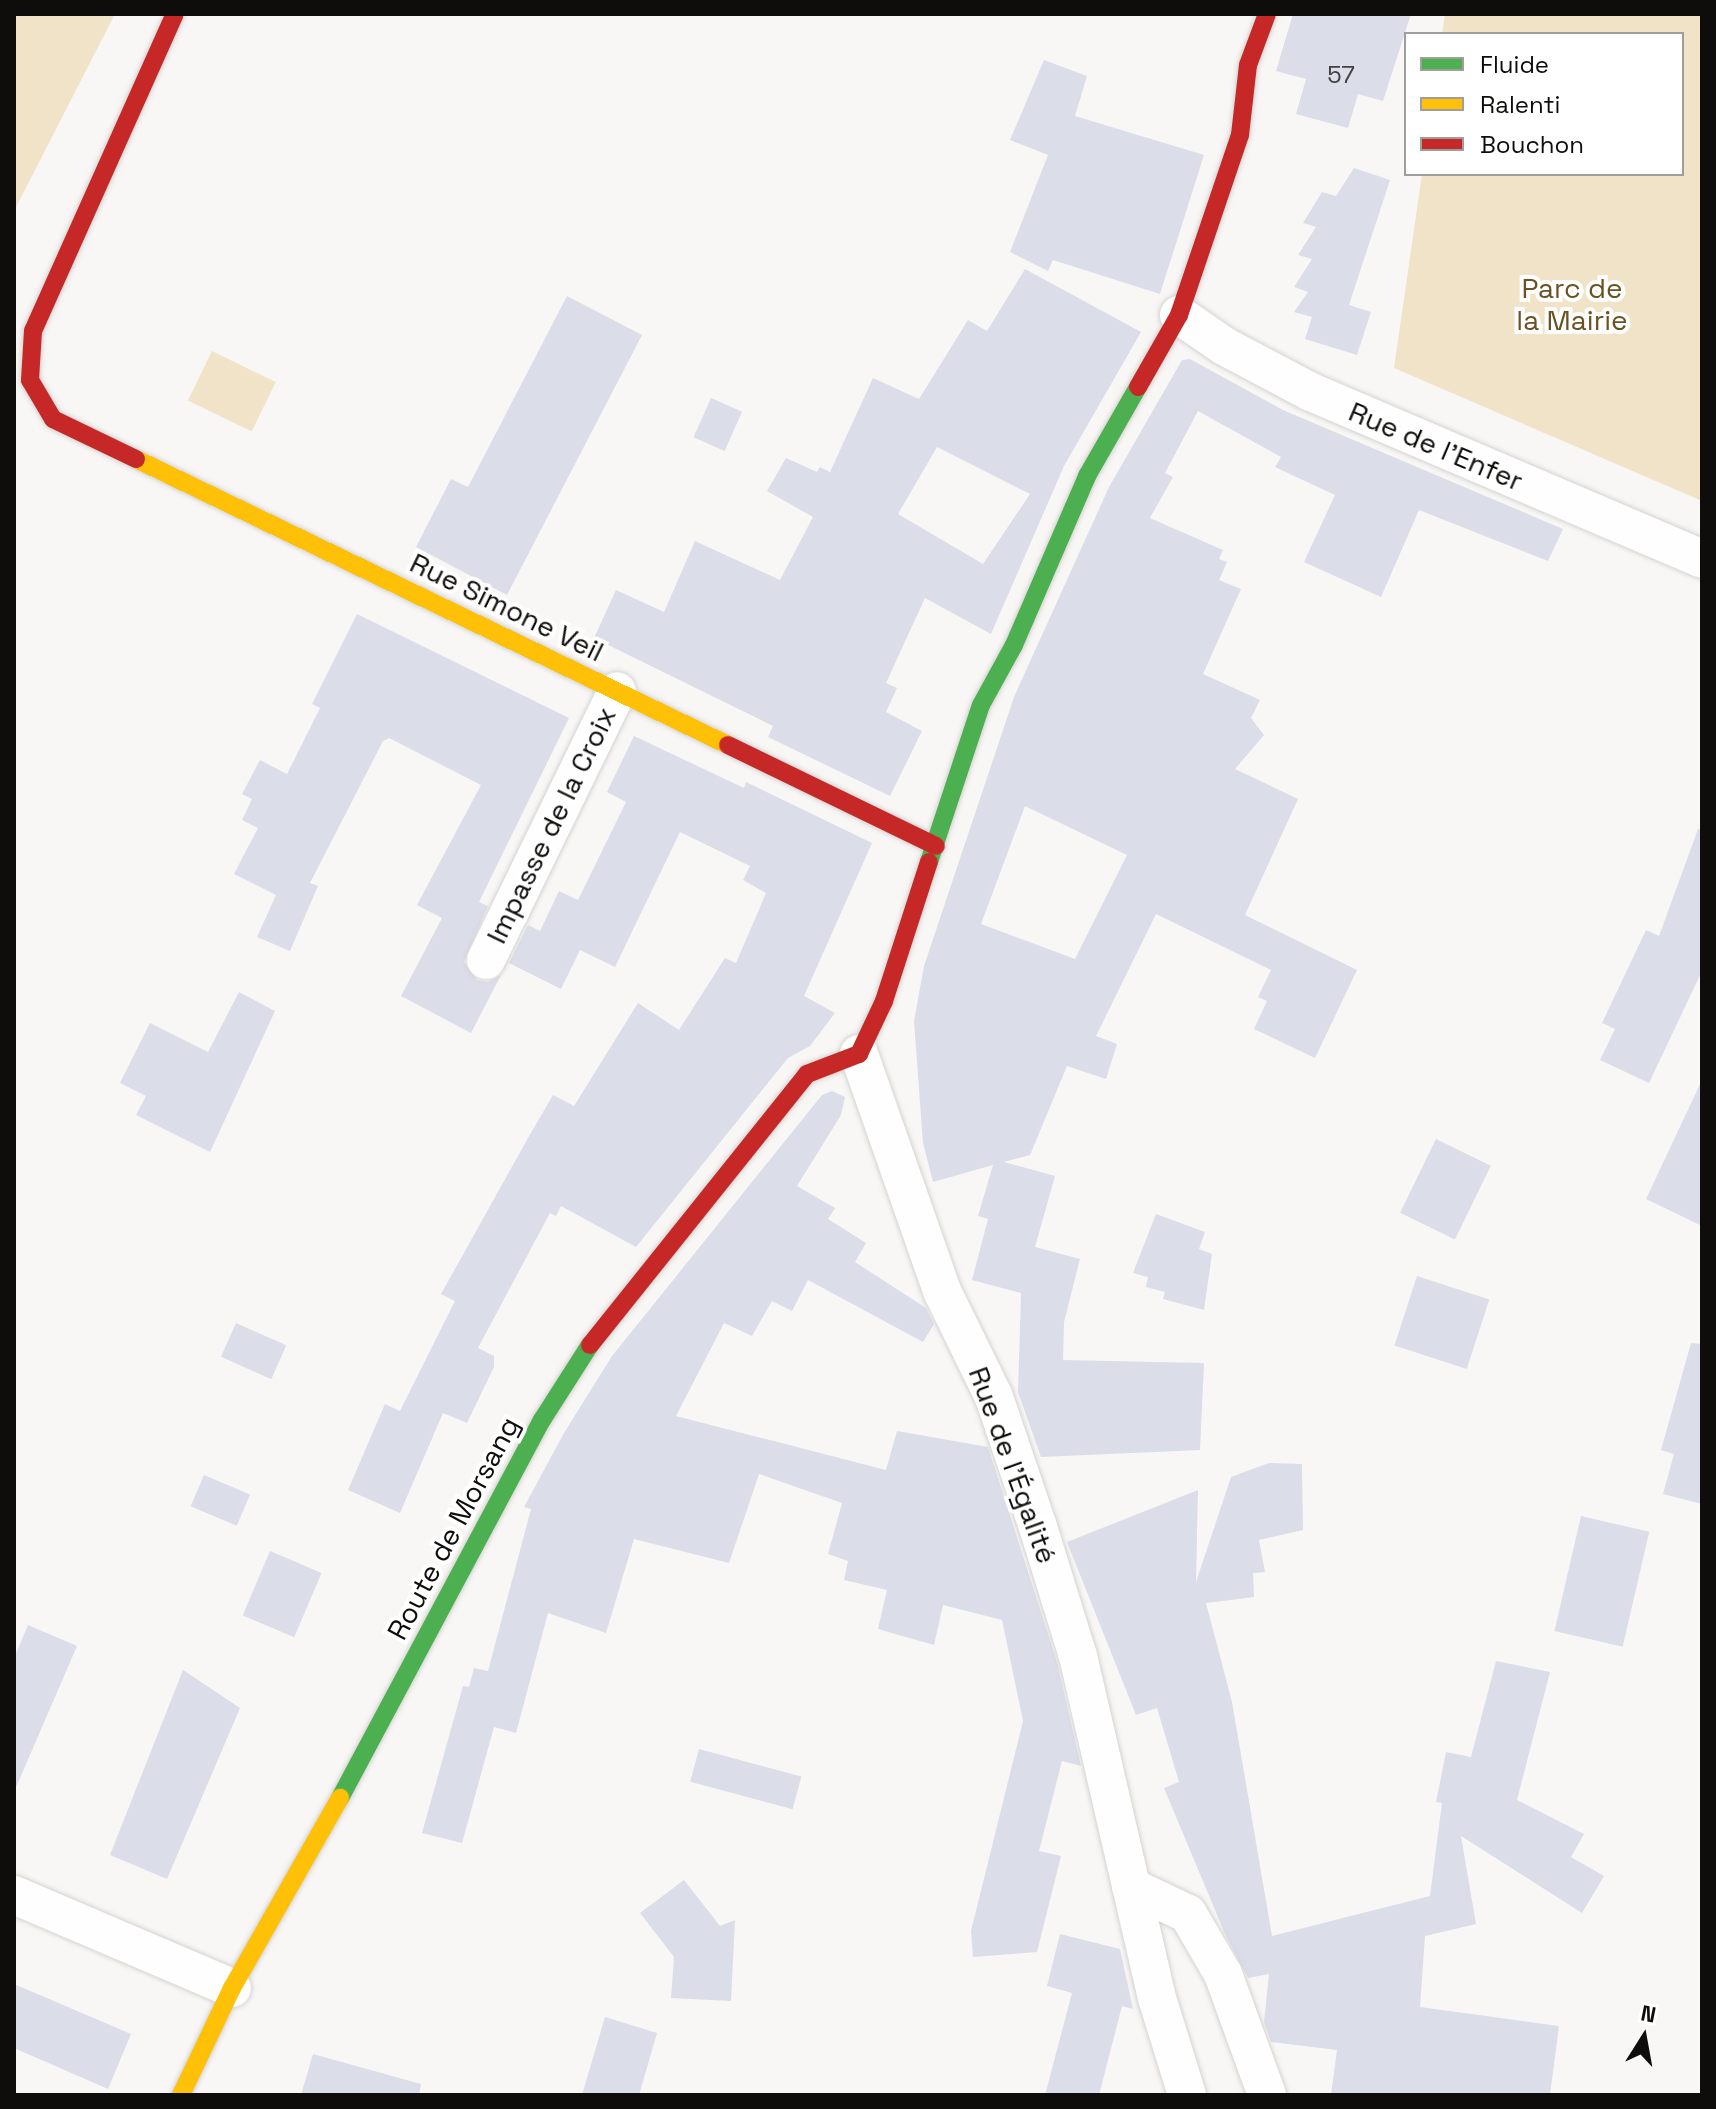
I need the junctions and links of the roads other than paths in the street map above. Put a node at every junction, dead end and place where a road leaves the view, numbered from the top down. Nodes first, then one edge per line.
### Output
1 (175, 14) edge
2 (1267, 14) edge
3 (1179, 315) junction
4 (1702, 559) edge
5 (617, 691) junction
6 (936, 846) junction
7 (486, 960) dead end
8 (859, 1054) junction
9 (1131, 1887) junction
10 (14, 1895) edge
11 (232, 1988) junction
12 (181, 2095) edge
13 (1187, 2095) edge
14 (1267, 2095) edge

1 - 5 street, Rue Simone Veil
2 - 3 street
3 - 4 street, Rue de l'Enfer
3 - 6 street
5 - 6 street, Rue Simone Veil
5 - 7 street, Impasse de la Croix
6 - 8 street
8 - 9 street, Rue de l'Égalité
8 - 11 street, Route de Morsang
9 - 13 street, Rue de l'Égalité
9 - 14 street
10 - 11 street
11 - 12 street, Route de Morsang

